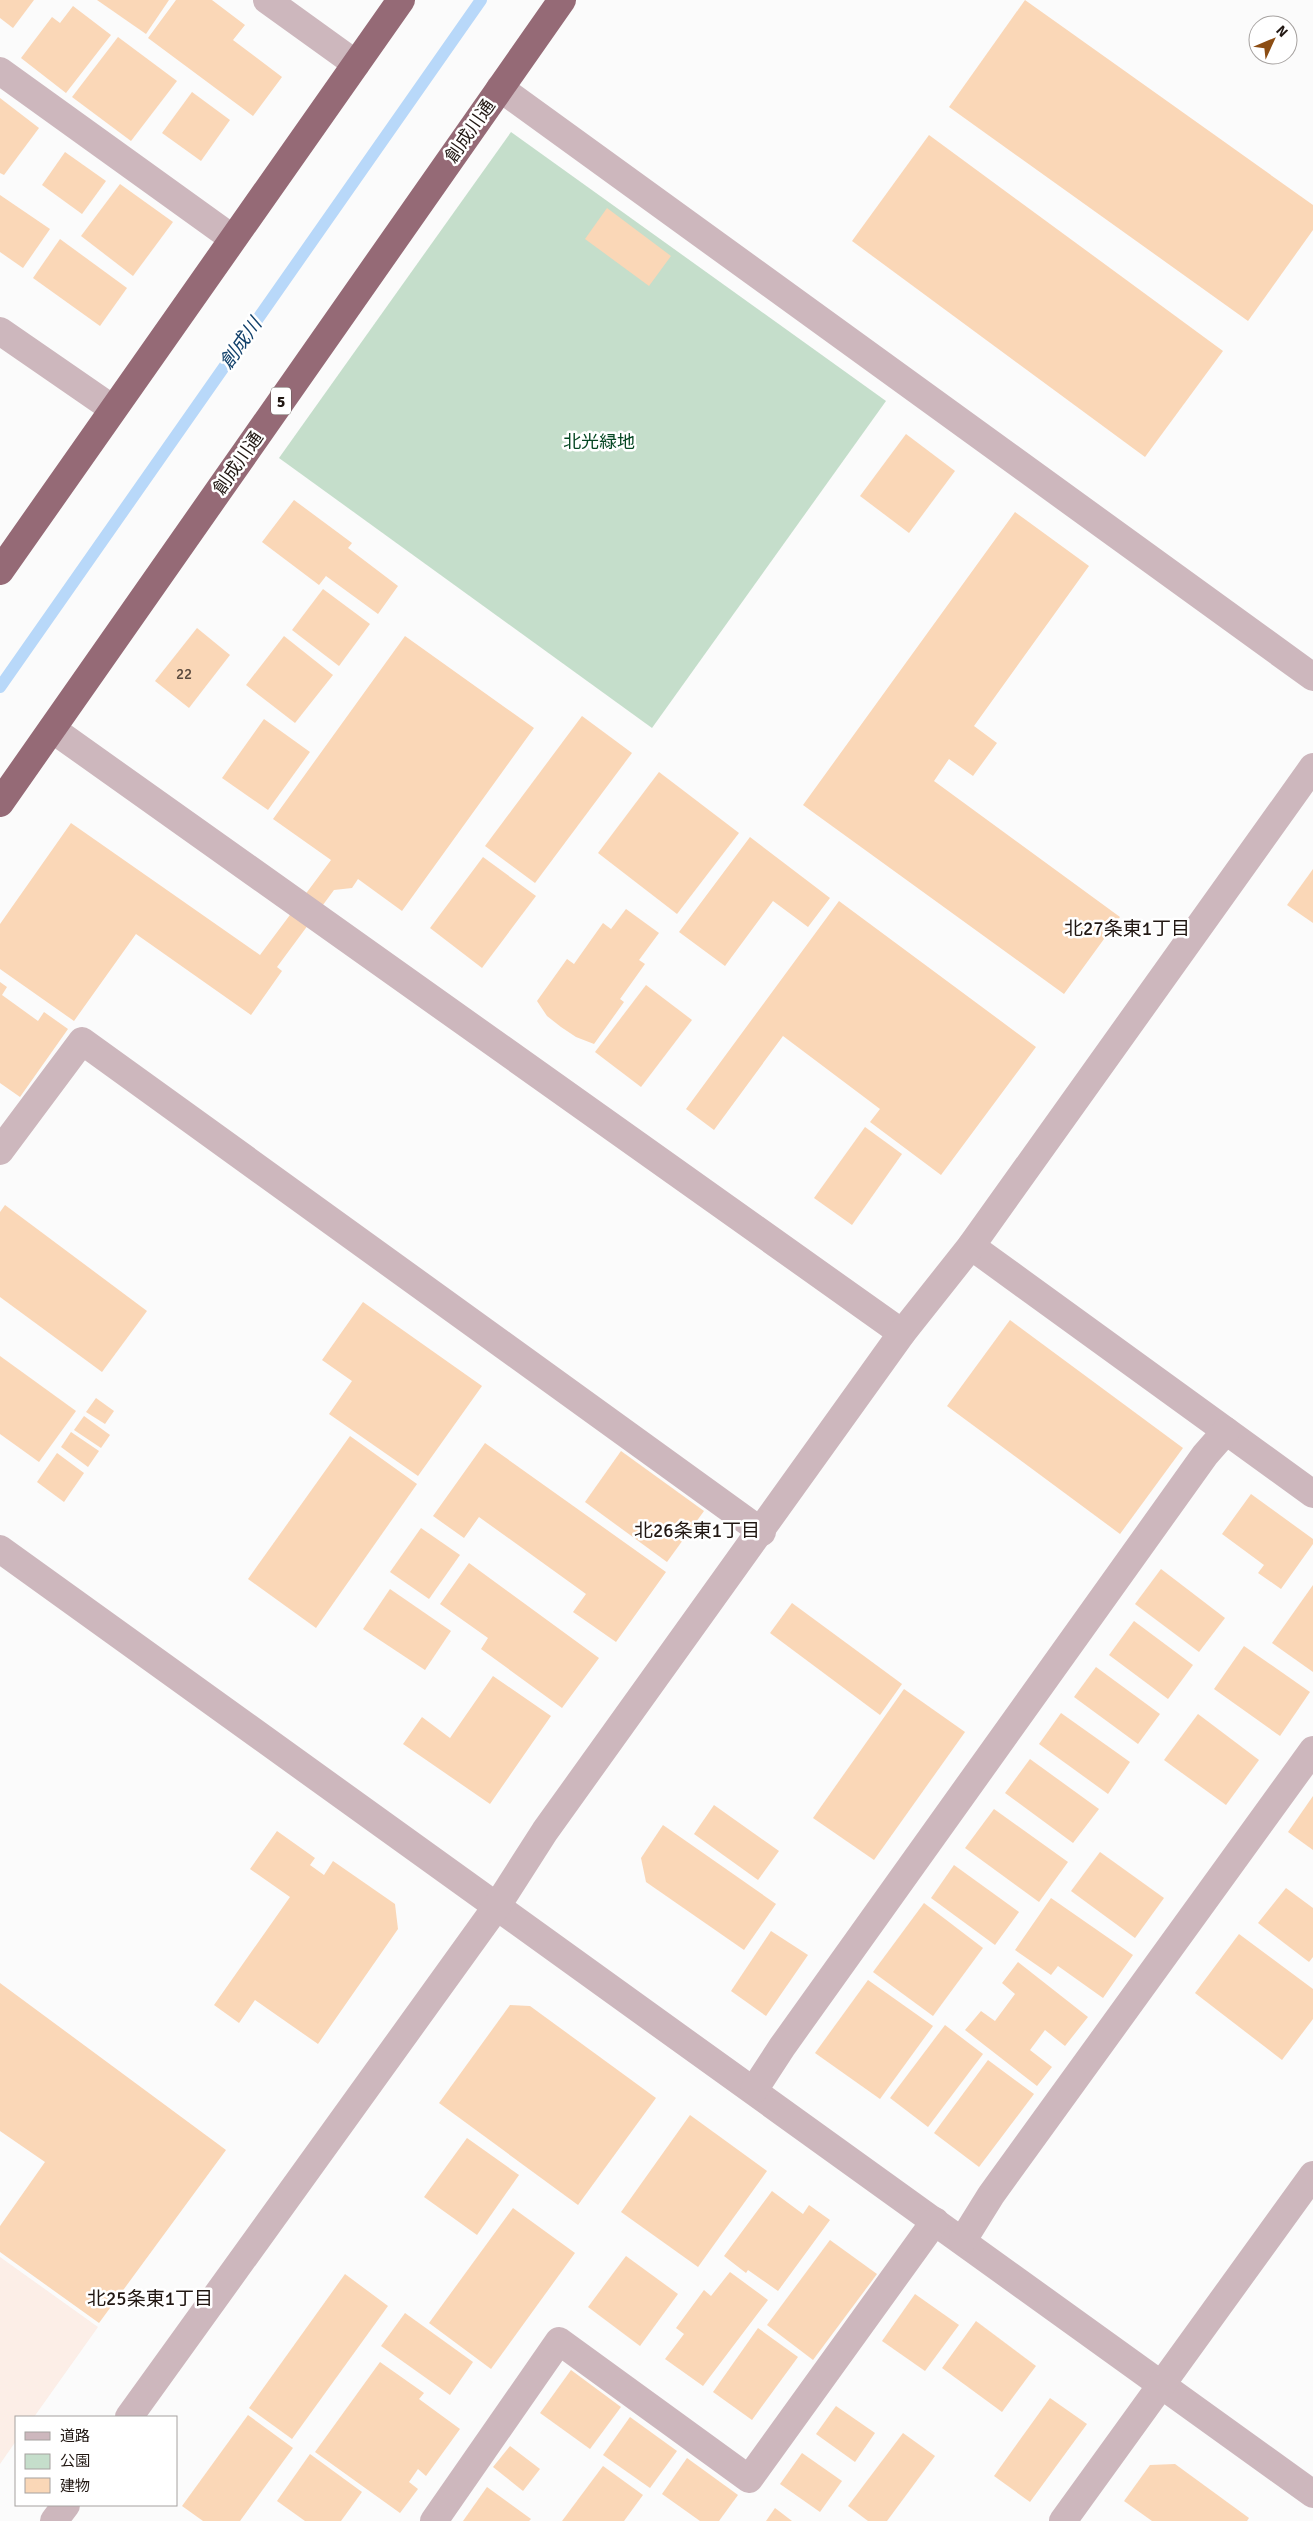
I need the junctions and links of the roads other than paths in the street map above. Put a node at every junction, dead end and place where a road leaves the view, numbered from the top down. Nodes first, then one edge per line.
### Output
1 (267, 0) edge
2 (401, 0) edge
3 (562, 0) edge
4 (356, 64) junction
5 (0, 71) edge
6 (500, 88) junction
7 (232, 238) junction
8 (0, 331) edge
9 (113, 409) junction
10 (0, 571) edge
11 (1313, 678) edge
12 (52, 729) junction
13 (1313, 767) edge
14 (0, 803) edge
15 (0, 1151) edge
16 (971, 1246) junction
17 (902, 1333) junction
18 (1226, 1431) junction
19 (1313, 1494) edge
20 (762, 1532) junction
21 (3, 1558) edge
22 (1313, 1750) edge
23 (497, 1906) junction
24 (754, 2090) junction
25 (1313, 2175) edge
26 (936, 2221) junction
27 (963, 2240) junction
28 (1162, 2385) junction
29 (130, 2416) edge
30 (1313, 2494) edge
31 (65, 2506) edge
32 (54, 2521) edge
33 (434, 2521) edge
34 (1063, 2521) edge

1 - 4 street
2 - 4 highway
3 - 6 highway, 創成川通 / 5
4 - 7 highway
5 - 7 street
6 - 11 street
6 - 12 highway, 創成川通 / 5
7 - 9 highway
8 - 9 street
9 - 10 highway
12 - 14 highway, 創成川通 / 5
12 - 17 street
13 - 16 street
15 - 20 street
16 - 17 street
16 - 18 street
17 - 20 street
18 - 19 street
18 - 24 street
20 - 23 street
21 - 23 street
22 - 27 street
23 - 24 street
23 - 29 street
24 - 26 street
25 - 28 street
26 - 27 street
26 - 33 street
27 - 28 street
28 - 30 street
28 - 34 street
31 - 32 street

